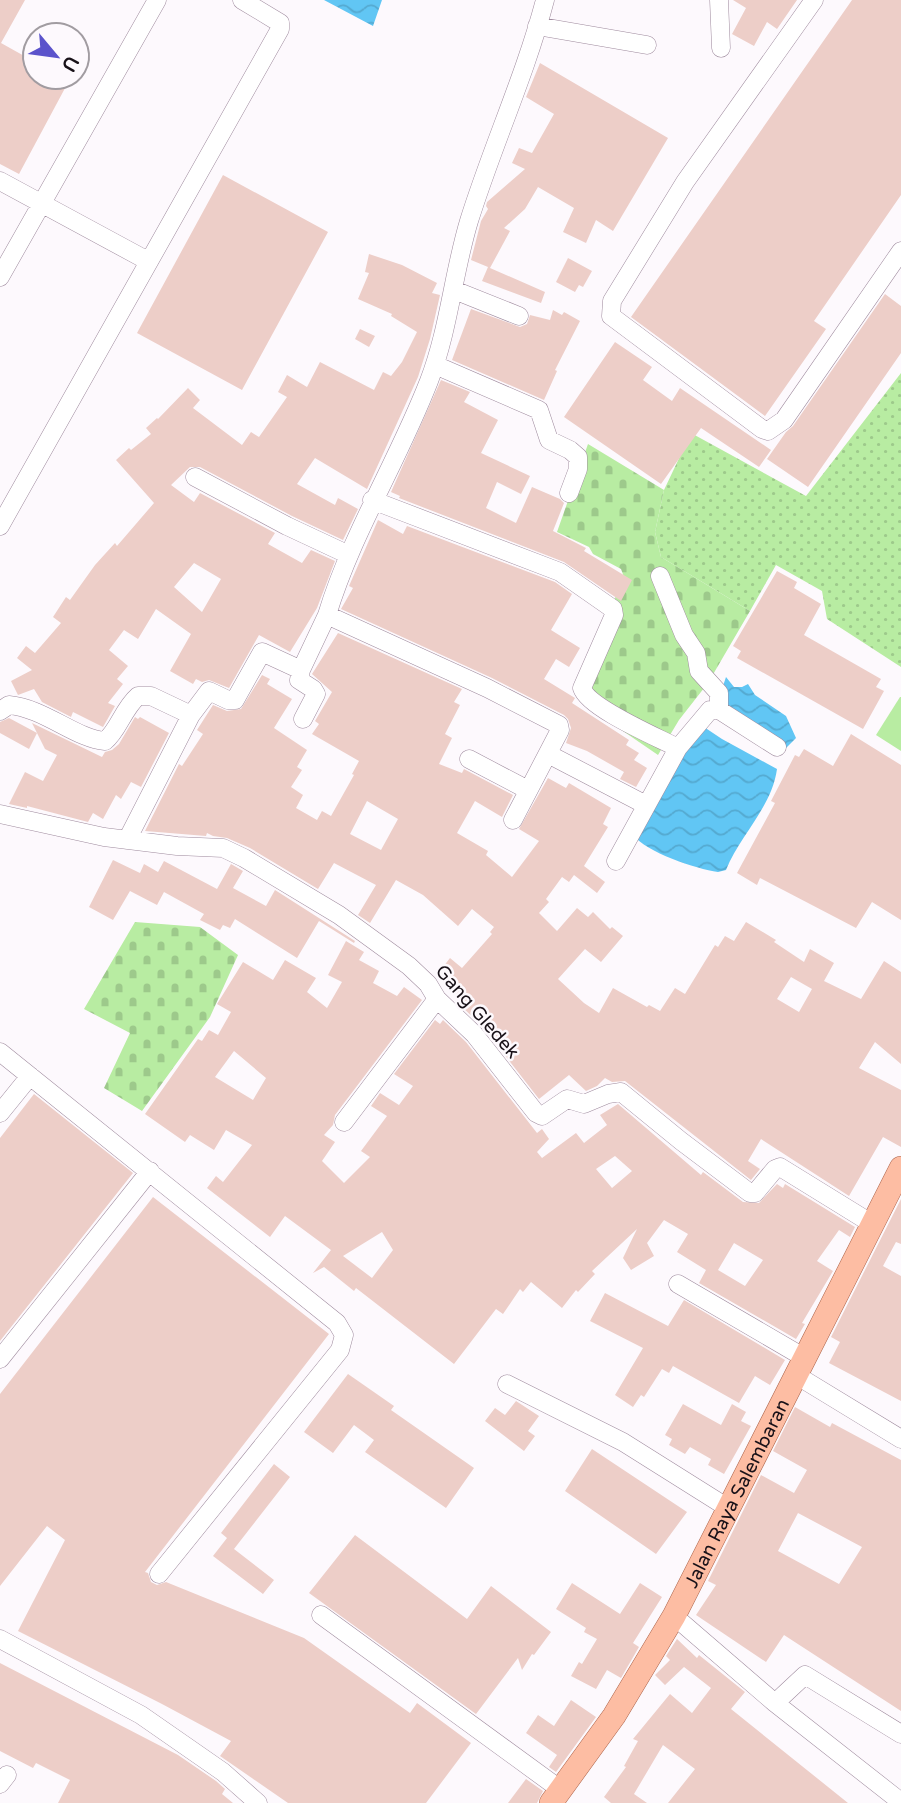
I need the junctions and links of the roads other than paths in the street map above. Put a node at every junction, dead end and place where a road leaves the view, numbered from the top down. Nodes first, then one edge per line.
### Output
1 (157, 0) edge
2 (242, 0) edge
3 (545, 0) edge
4 (719, 0) edge
5 (814, 0) edge
6 (537, 26) junction
7 (647, 45) dead end
8 (721, 48) dead end
9 (0, 180) edge
10 (42, 202) junction
11 (901, 251) edge
12 (148, 261) junction
13 (0, 277) edge
14 (454, 290) junction
15 (519, 316) dead end
16 (435, 365) junction
17 (195, 477) dead end
18 (569, 493) dead end
19 (372, 500) junction
20 (0, 526) edge
21 (349, 555) junction
22 (660, 576) dead end
23 (327, 615) junction
24 (301, 670) junction
25 (719, 710) junction
26 (0, 711) edge
27 (191, 715) junction
28 (303, 719) dead end
29 (777, 747) dead end
30 (678, 748) junction
31 (548, 754) junction
32 (470, 758) dead end
33 (528, 790) junction
34 (646, 805) junction
35 (0, 814) edge
36 (513, 820) dead end
37 (127, 840) junction
38 (616, 861) dead end
39 (437, 999) junction
40 (0, 1052) edge
41 (30, 1076) junction
42 (0, 1113) edge
43 (344, 1122) dead end
44 (901, 1168) edge
45 (150, 1171) junction
46 (874, 1225) junction
47 (678, 1284) dead end
48 (0, 1359) edge
49 (801, 1366) junction
50 (507, 1384) dead end
51 (901, 1439) edge
52 (728, 1508) junction
53 (159, 1574) dead end
54 (321, 1615) dead end
55 (674, 1616) junction
56 (0, 1639) edge
57 (775, 1703) junction
58 (901, 1734) edge
59 (556, 1797) edge
60 (901, 1802) edge
61 (258, 1803) edge

1 - 10 street
2 - 12 street
3 - 6 street
4 - 8 street
5 - 11 street
6 - 7 street
6 - 14 street
9 - 10 street
10 - 12 street
10 - 13 street
12 - 20 street
14 - 15 street
14 - 16 street
16 - 18 street
16 - 19 street
17 - 21 street
19 - 21 street
19 - 30 street
21 - 23 street
22 - 25 street
23 - 24 street
23 - 31 street
24 - 27 street
24 - 28 street
25 - 29 street
25 - 30 street
26 - 27 street
27 - 37 street
30 - 34 street
31 - 33 street
31 - 34 street
32 - 33 street
33 - 36 street
34 - 38 street
35 - 37 street, Gang Gledek
37 - 39 street, Gang Gledek
39 - 43 street
39 - 46 street, Gang Gledek
40 - 41 street
41 - 42 street
41 - 45 street
44 - 46 main road, Jalan Raya Salembaran
45 - 48 street
45 - 53 street
46 - 49 main road, Jalan Raya Salembaran
47 - 49 street
49 - 51 street
49 - 52 main road, Jalan Raya Salembaran
50 - 52 street
52 - 55 main road, Jalan Raya Salembaran
54 - 59 street
55 - 57 street
55 - 59 main road, Jalan Raya Salembaran
56 - 61 street
57 - 58 street
57 - 60 street

